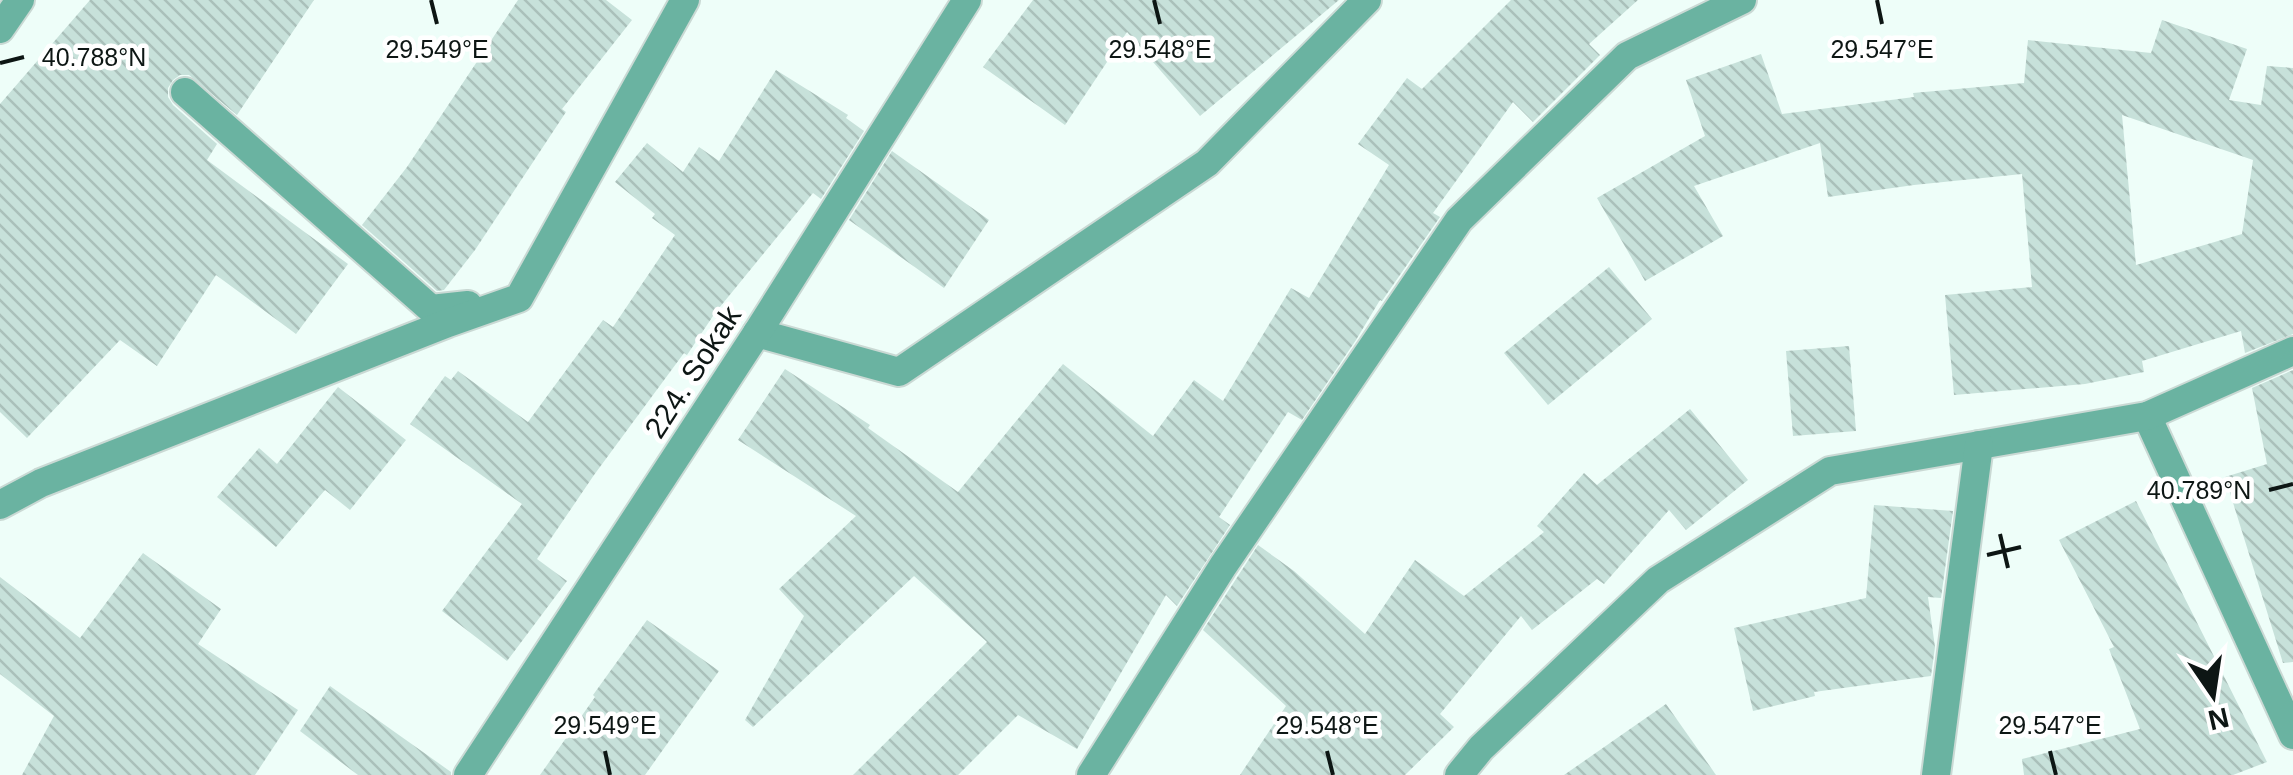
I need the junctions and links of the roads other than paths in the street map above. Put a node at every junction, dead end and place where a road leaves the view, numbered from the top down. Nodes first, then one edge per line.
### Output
1 (20, 0) edge
2 (685, 0) edge
3 (967, 0) edge
4 (1367, 0) edge
5 (1742, 0) edge
6 (0, 29) edge
7 (185, 92) dead end
8 (519, 298) junction
9 (758, 333) junction
10 (2293, 351) edge
11 (2147, 416) junction
12 (1979, 444) junction
13 (0, 505) edge
14 (2293, 735) edge
15 (468, 775) edge
16 (1091, 775) edge
17 (1459, 775) edge
18 (1936, 775) edge

1 - 6 street
2 - 8 street
3 - 9 street, 224. Sokak
4 - 9 street
5 - 16 street
7 - 8 street
8 - 13 street
9 - 15 street, 224. Sokak
10 - 11 street
11 - 12 street
11 - 14 street
12 - 17 street
12 - 18 street

